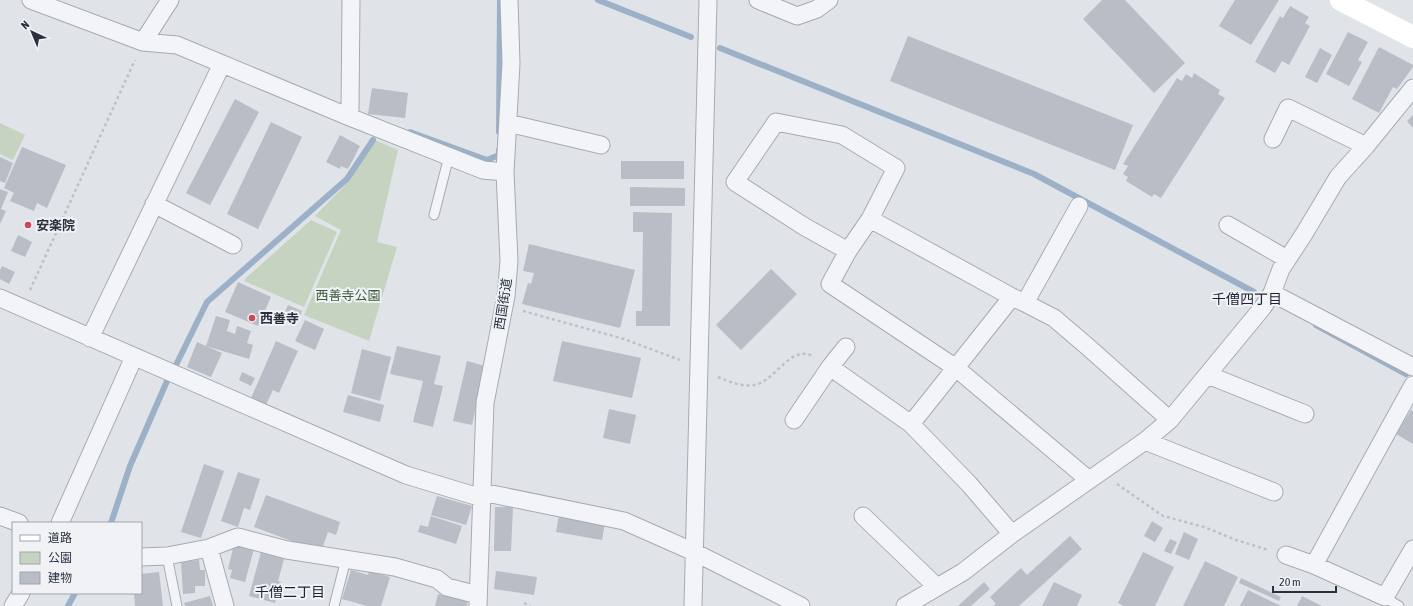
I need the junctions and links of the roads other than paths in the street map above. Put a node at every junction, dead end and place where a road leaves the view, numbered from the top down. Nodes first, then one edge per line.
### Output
1 (31, 0) edge
2 (170, 0) edge
3 (509, 0) edge
4 (708, 0) edge
5 (758, 0) edge
6 (829, 0) edge
7 (1341, 0) edge
8 (347, 2) edge
9 (1413, 37) edge
10 (143, 42) junction
11 (222, 64) junction
12 (1413, 88) edge
13 (347, 116) junction
14 (508, 123) junction
15 (1273, 139) dead end
16 (601, 145) dead end
17 (1366, 146) junction
18 (449, 156) junction
19 (505, 172) junction
20 (154, 204) junction
21 (1079, 206) dead end
22 (434, 215) dead end
23 (870, 219) junction
24 (1228, 225) dead end
25 (234, 245) dead end
26 (848, 251) junction
27 (1287, 259) junction
28 (1272, 292) junction
29 (0, 298) edge
30 (1018, 300) junction
31 (90, 338) junction
32 (846, 347) dead end
33 (134, 358) junction
34 (830, 367) junction
35 (1413, 367) edge
36 (956, 368) junction
37 (1208, 375) junction
38 (1413, 385) edge
39 (1305, 414) dead end
40 (794, 420) dead end
41 (1170, 420) junction
42 (911, 424) junction
43 (1145, 441) junction
44 (1094, 476) junction
45 (1274, 492) dead end
46 (482, 495) junction
47 (0, 516) edge
48 (863, 516) dead end
49 (16, 522) edge
50 (60, 522) edge
51 (1012, 534) junction
52 (209, 548) junction
53 (1413, 549) edge
54 (694, 552) junction
55 (1286, 555) road end
56 (167, 556) junction
57 (142, 557) edge
58 (346, 559) junction
59 (1314, 565) junction
60 (937, 587) junction
61 (20, 594) edge
62 (1384, 596) junction
63 (478, 600) edge
64 (13, 606) edge
65 (177, 606) edge
66 (225, 606) edge
67 (334, 606) edge
68 (694, 606) edge
69 (801, 606) edge
70 (905, 606) edge
71 (1399, 606) edge

1 - 10 street
2 - 10 street
3 - 14 street, 西国街道
4 - 54 street
5 - 6 street
7 - 9 main road
8 - 13 street
10 - 11 street
11 - 13 street
11 - 20 street
12 - 17 street
13 - 18 street
14 - 16 street
14 - 19 street, 西国街道
15 - 17 street
17 - 27 street
18 - 19 street
18 - 22 lane
19 - 46 street, 西国街道
20 - 25 street
20 - 31 street
21 - 30 street
23 - 26 street
23 - 26 street
23 - 30 street
24 - 27 street
26 - 36 street
27 - 28 street
28 - 35 street
28 - 37 street
29 - 31 street
30 - 36 street
30 - 41 street
31 - 33 street
32 - 34 street
33 - 46 street
33 - 50 street
34 - 40 street
34 - 42 street
36 - 42 street
36 - 44 street
37 - 39 street
37 - 41 street
38 - 59 street
41 - 43 street
42 - 51 street
43 - 44 street
43 - 45 street
44 - 51 street
46 - 54 street
46 - 63 street, 西国街道
47 - 49 street
48 - 60 street
51 - 60 street
52 - 56 street
52 - 58 street
52 - 66 street
53 - 62 street
54 - 68 street
54 - 69 street
55 - 59 street
56 - 57 street
56 - 65 lane
58 - 63 street
58 - 67 lane
59 - 62 street
60 - 70 street
61 - 64 street
62 - 71 lane

